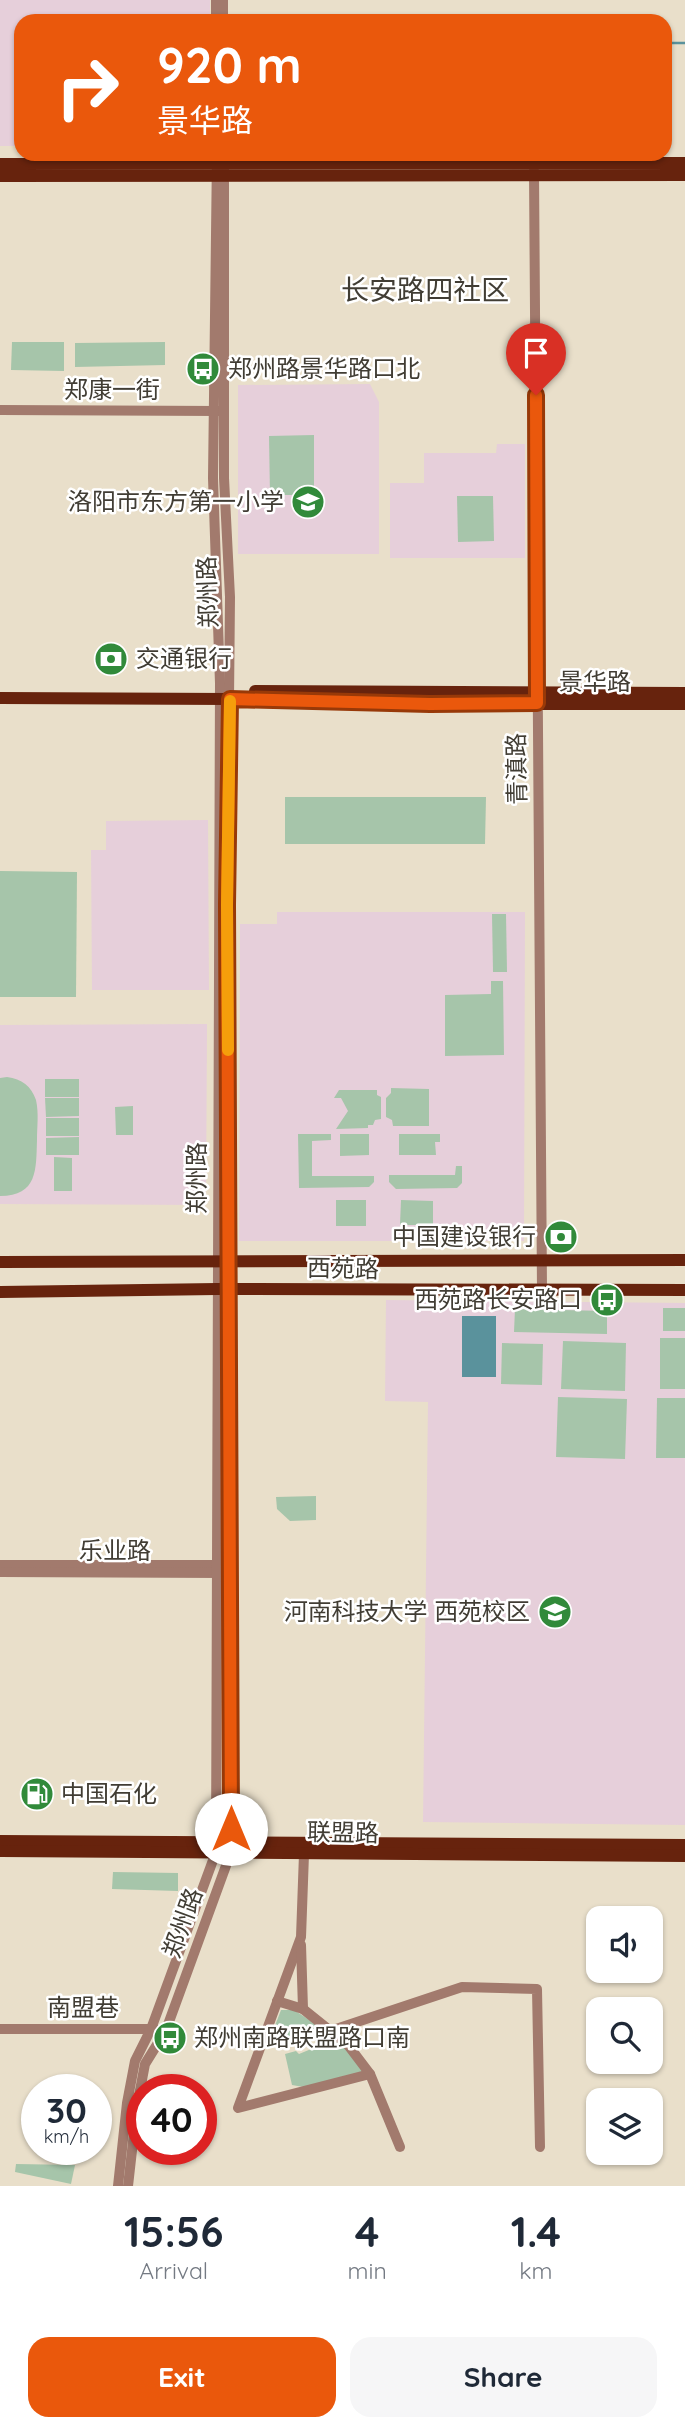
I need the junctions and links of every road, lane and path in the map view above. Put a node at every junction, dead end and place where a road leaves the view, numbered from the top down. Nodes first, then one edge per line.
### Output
1 (685, 163) edge
2 (0, 164) edge
3 (220, 165) edge
4 (534, 170) junction
5 (685, 175) edge
6 (0, 176) edge
7 (0, 410) edge
8 (219, 411) junction
9 (0, 690) edge
10 (685, 693) edge
11 (225, 695) junction
12 (0, 698) edge
13 (537, 698) junction
14 (685, 704) edge
15 (685, 1260) edge
16 (224, 1261) junction
17 (542, 1261) junction
18 (0, 1262) edge
19 (224, 1289) junction
20 (685, 1290) edge
21 (542, 1291) junction
22 (0, 1292) edge
23 (0, 1565) edge
24 (219, 1569) junction
25 (230, 1569) junction
26 (0, 1572) edge
27 (0, 1841) edge
28 (685, 1844) edge
29 (216, 1846) junction
30 (231, 1847) junction
31 (0, 1851) edge
32 (304, 1854) junction
33 (685, 1856) edge
34 (301, 1937) junction
35 (277, 2001) junction
36 (303, 2009) junction
37 (0, 2029) edge
38 (151, 2029) junction
39 (166, 2030) junction
40 (330, 2031) junction
41 (370, 2074) junction
42 (400, 2147) dead end
43 (540, 2147) dead end
44 (118, 2186) edge
45 (128, 2186) edge

1 - 4 main road
2 - 3 main road
3 - 4 main road
3 - 6 main road
3 - 8 street, 郑州路
4 - 5 main road
4 - 13 street, 青滇路
7 - 8 street, 郑康一街
8 - 11 street, 郑州路
9 - 11 main road, 景华路
10 - 13 main road, 景华路
11 - 12 main road, 景华路
11 - 13 main road, 景华路
11 - 16 street, 郑州路
13 - 14 main road, 景华路
13 - 17 street, 青滇路
15 - 17 main road, 西苑路
16 - 17 main road, 西苑路
16 - 18 main road, 西苑路
16 - 19 street, 郑州路
17 - 21 street, 青滇路
19 - 21 main road, 西苑路
19 - 22 main road, 西苑路
19 - 24 street, 郑州路
19 - 25 street, 郑州路
20 - 21 main road, 西苑路
23 - 24 street, 乐业路
24 - 25 street, 乐业路
24 - 26 street, 乐业路
24 - 29 street, 郑州路
25 - 30 street, 郑州路
27 - 29 main road, 联盟路
28 - 30 main road, 联盟路
29 - 30 main road, 联盟路
29 - 31 main road, 联盟路
29 - 38 street, 郑州路
30 - 32 main road, 联盟路
30 - 39 street, 郑州路
32 - 33 main road, 联盟路
32 - 34 street
34 - 35 street
34 - 36 street
35 - 36 street
35 - 41 street
36 - 40 street
37 - 38 street, 南盟巷
38 - 39 street, 南盟巷
38 - 44 street, 郑州路
39 - 45 street, 郑州路
40 - 41 street
40 - 43 street
41 - 42 street

